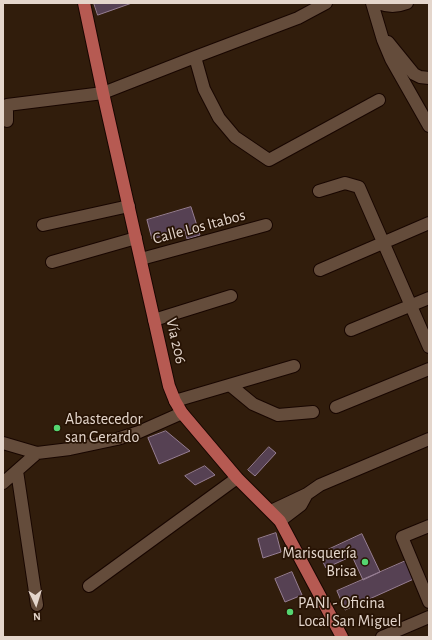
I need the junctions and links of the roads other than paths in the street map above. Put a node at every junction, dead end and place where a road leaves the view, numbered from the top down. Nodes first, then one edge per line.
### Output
1 (84, 3) edge
2 (326, 3) edge
3 (372, 3) edge
4 (378, 3) edge
5 (407, 3) edge
6 (381, 34) junction
7 (195, 57) junction
8 (429, 78) edge
9 (103, 93) junction
10 (379, 100) dead end
11 (7, 121) dead end
12 (429, 126) edge
13 (318, 192) dead end
14 (129, 206) junction
15 (429, 223) edge
16 (43, 225) dead end
17 (266, 225) dead end
18 (136, 238) junction
19 (383, 242) junction
20 (141, 259) junction
21 (52, 262) dead end
22 (320, 270) dead end
23 (231, 296) dead end
24 (429, 298) edge
25 (411, 305) junction
26 (154, 320) junction
27 (351, 330) dead end
28 (429, 347) edge
29 (294, 366) dead end
30 (429, 369) edge
31 (230, 385) junction
32 (175, 401) junction
33 (336, 407) dead end
34 (313, 412) dead end
35 (182, 413) junction
36 (429, 439) edge
37 (3, 443) edge
38 (37, 453) junction
39 (17, 471) junction
40 (237, 478) junction
41 (3, 484) edge
42 (307, 494) junction
43 (271, 511) junction
44 (280, 521) junction
45 (429, 526) edge
46 (89, 586) dead end
47 (429, 602) edge
48 (36, 605) dead end
49 (429, 617) edge
50 (342, 637) edge
51 (382, 637) edge

1 - 9 main road, Vía 206
2 - 7 street
3 - 6 street
4 - 5 street
6 - 8 street
6 - 12 street
7 - 9 street
7 - 10 street
9 - 11 street
9 - 14 main road, Vía 206
13 - 19 street
14 - 16 street
14 - 18 main road, Vía 206
15 - 19 street
17 - 20 street, Calle Los Itabos
18 - 20 main road, Vía 206
18 - 21 street
19 - 22 street
19 - 25 street
20 - 26 main road, Vía 206
23 - 26 street
24 - 25 street
25 - 27 street
25 - 28 street
26 - 32 main road, Vía 206
29 - 31 street
30 - 33 street
31 - 32 street
31 - 34 street
32 - 35 main road, Vía 206
35 - 38 street
35 - 40 main road, Vía 206
36 - 42 street
37 - 38 street
38 - 39 street
39 - 41 street
39 - 48 street
40 - 43 main road, Vía 206
40 - 46 street
42 - 43 street
42 - 44 street
43 - 44 main road, Vía 206
44 - 50 main road, Vía 206
45 - 47 street
49 - 51 street

